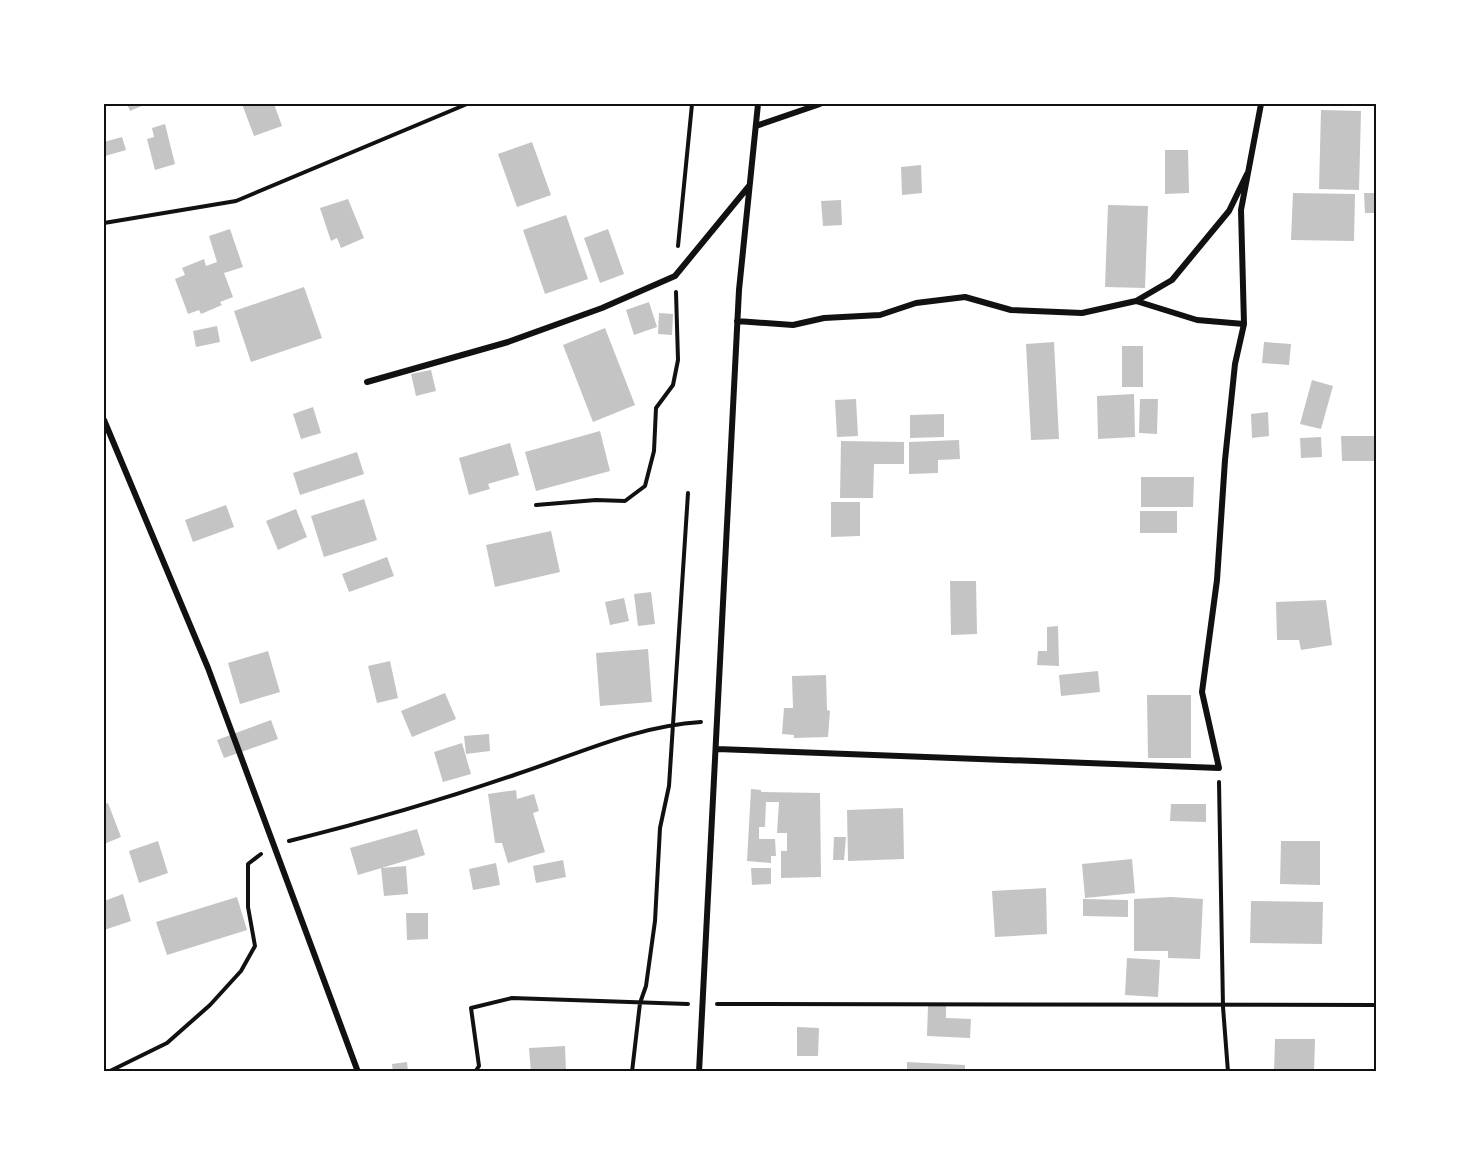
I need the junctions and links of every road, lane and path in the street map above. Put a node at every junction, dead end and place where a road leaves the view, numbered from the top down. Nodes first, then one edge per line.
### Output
1 (467, 104) edge
2 (692, 104) edge
3 (758, 104) edge
4 (820, 104) edge
5 (1261, 104) edge
6 (756, 126) junction
7 (1251, 164) junction
8 (750, 185) junction
9 (104, 223) edge
10 (675, 276) junction
11 (1136, 301) junction
12 (737, 321) junction
13 (1244, 324) junction
14 (367, 382) dead end
15 (104, 420) edge
16 (688, 493) dead end
17 (536, 505) dead end
18 (718, 722) junction
19 (672, 724) junction
20 (717, 749) junction
21 (1219, 768) junction
22 (273, 845) junction
23 (640, 1003) junction
24 (702, 1005) junction
25 (1377, 1005) edge
26 (1223, 1007) junction
27 (108, 1071) edge
28 (358, 1071) edge
29 (475, 1071) edge
30 (632, 1071) edge
31 (699, 1071) edge
32 (1228, 1071) edge

1 - 9 path
2 - 10 path
3 - 6 street
4 - 6 street
5 - 7 street
6 - 8 street
7 - 11 street
7 - 13 street
8 - 10 street
8 - 12 street
10 - 14 street
10 - 17 path
11 - 12 street
11 - 13 street
12 - 18 street
13 - 21 street
15 - 22 street
16 - 19 path
18 - 19 path
18 - 20 street
19 - 22 path
19 - 23 path
20 - 21 street
20 - 24 street
21 - 26 path
22 - 27 path
22 - 28 street
23 - 24 path
23 - 29 path
23 - 30 path
24 - 26 path
24 - 31 street
25 - 26 path
26 - 32 path

